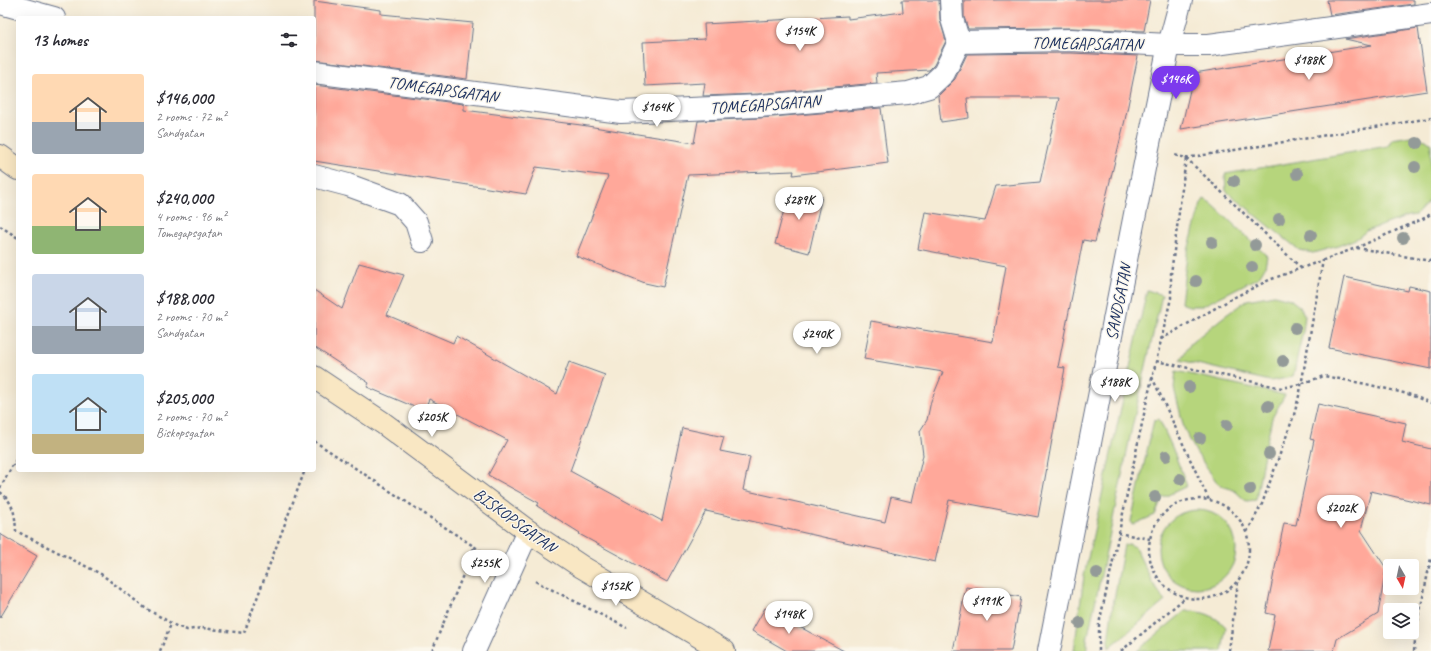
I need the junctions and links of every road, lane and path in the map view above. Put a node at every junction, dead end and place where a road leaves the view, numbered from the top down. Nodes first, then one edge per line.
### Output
1 (951, 0) edge
2 (1181, 0) edge
3 (0, 2) edge
4 (1431, 14) edge
5 (47, 16) edge
6 (959, 42) junction
7 (1170, 45) junction
8 (316, 72) edge
9 (1431, 118) edge
10 (1148, 148) junction
11 (0, 156) edge
12 (1186, 158) junction
13 (16, 168) edge
14 (316, 177) edge
15 (1431, 214) edge
16 (0, 226) edge
17 (16, 237) edge
18 (422, 241) dead end
19 (1356, 248) junction
20 (1324, 260) junction
21 (1431, 261) edge
22 (1301, 268) junction
23 (1161, 340) junction
24 (1155, 361) junction
25 (1152, 376) junction
26 (316, 378) edge
27 (1300, 384) junction
28 (1431, 403) edge
29 (316, 442) edge
30 (16, 460) edge
31 (304, 472) edge
32 (0, 488) edge
33 (0, 492) edge
34 (1209, 500) junction
35 (528, 531) junction
36 (1118, 532) junction
37 (1247, 532) junction
38 (1150, 539) junction
39 (474, 548) junction
40 (1431, 558) edge
41 (510, 569) junction
42 (1238, 582) junction
43 (1186, 597) junction
44 (171, 624) junction
45 (631, 631) dead end
46 (160, 651) edge
47 (432, 651) edge
48 (474, 651) edge
49 (724, 651) edge
50 (1048, 651) edge
51 (1099, 651) edge
52 (1121, 651) edge
53 (1229, 651) edge
54 (1414, 651) edge

1 - 6 street
2 - 7 street, SANDGATAN
3 - 5 street
4 - 7 street, TOMEGAPSGATAN
6 - 7 street, TOMEGAPSGATAN
6 - 8 street, TOMEGAPSGATAN
7 - 10 street, SANDGATAN
9 - 12 path
10 - 12 path
10 - 50 street, SANDGATAN
11 - 13 street
12 - 22 path
12 - 23 path
14 - 18 street
15 - 19 path
16 - 17 path
19 - 20 path
19 - 21 path
20 - 22 path
20 - 27 path
22 - 23 path
23 - 24 path
24 - 25 path
24 - 27 path
25 - 34 path
25 - 36 path
26 - 35 street, BISKOPSGATAN
27 - 28 path
27 - 37 path
29 - 39 path
30 - 32 path
31 - 44 path
33 - 44 path
34 - 37 path
34 - 38 path
35 - 41 street
35 - 49 street, BISKOPSGATAN
36 - 38 path
36 - 51 path
37 - 42 path
38 - 43 path
39 - 41 path
39 - 47 path
40 - 54 path
41 - 45 path
41 - 48 street
42 - 43 path
42 - 53 path
43 - 52 path
44 - 46 path

